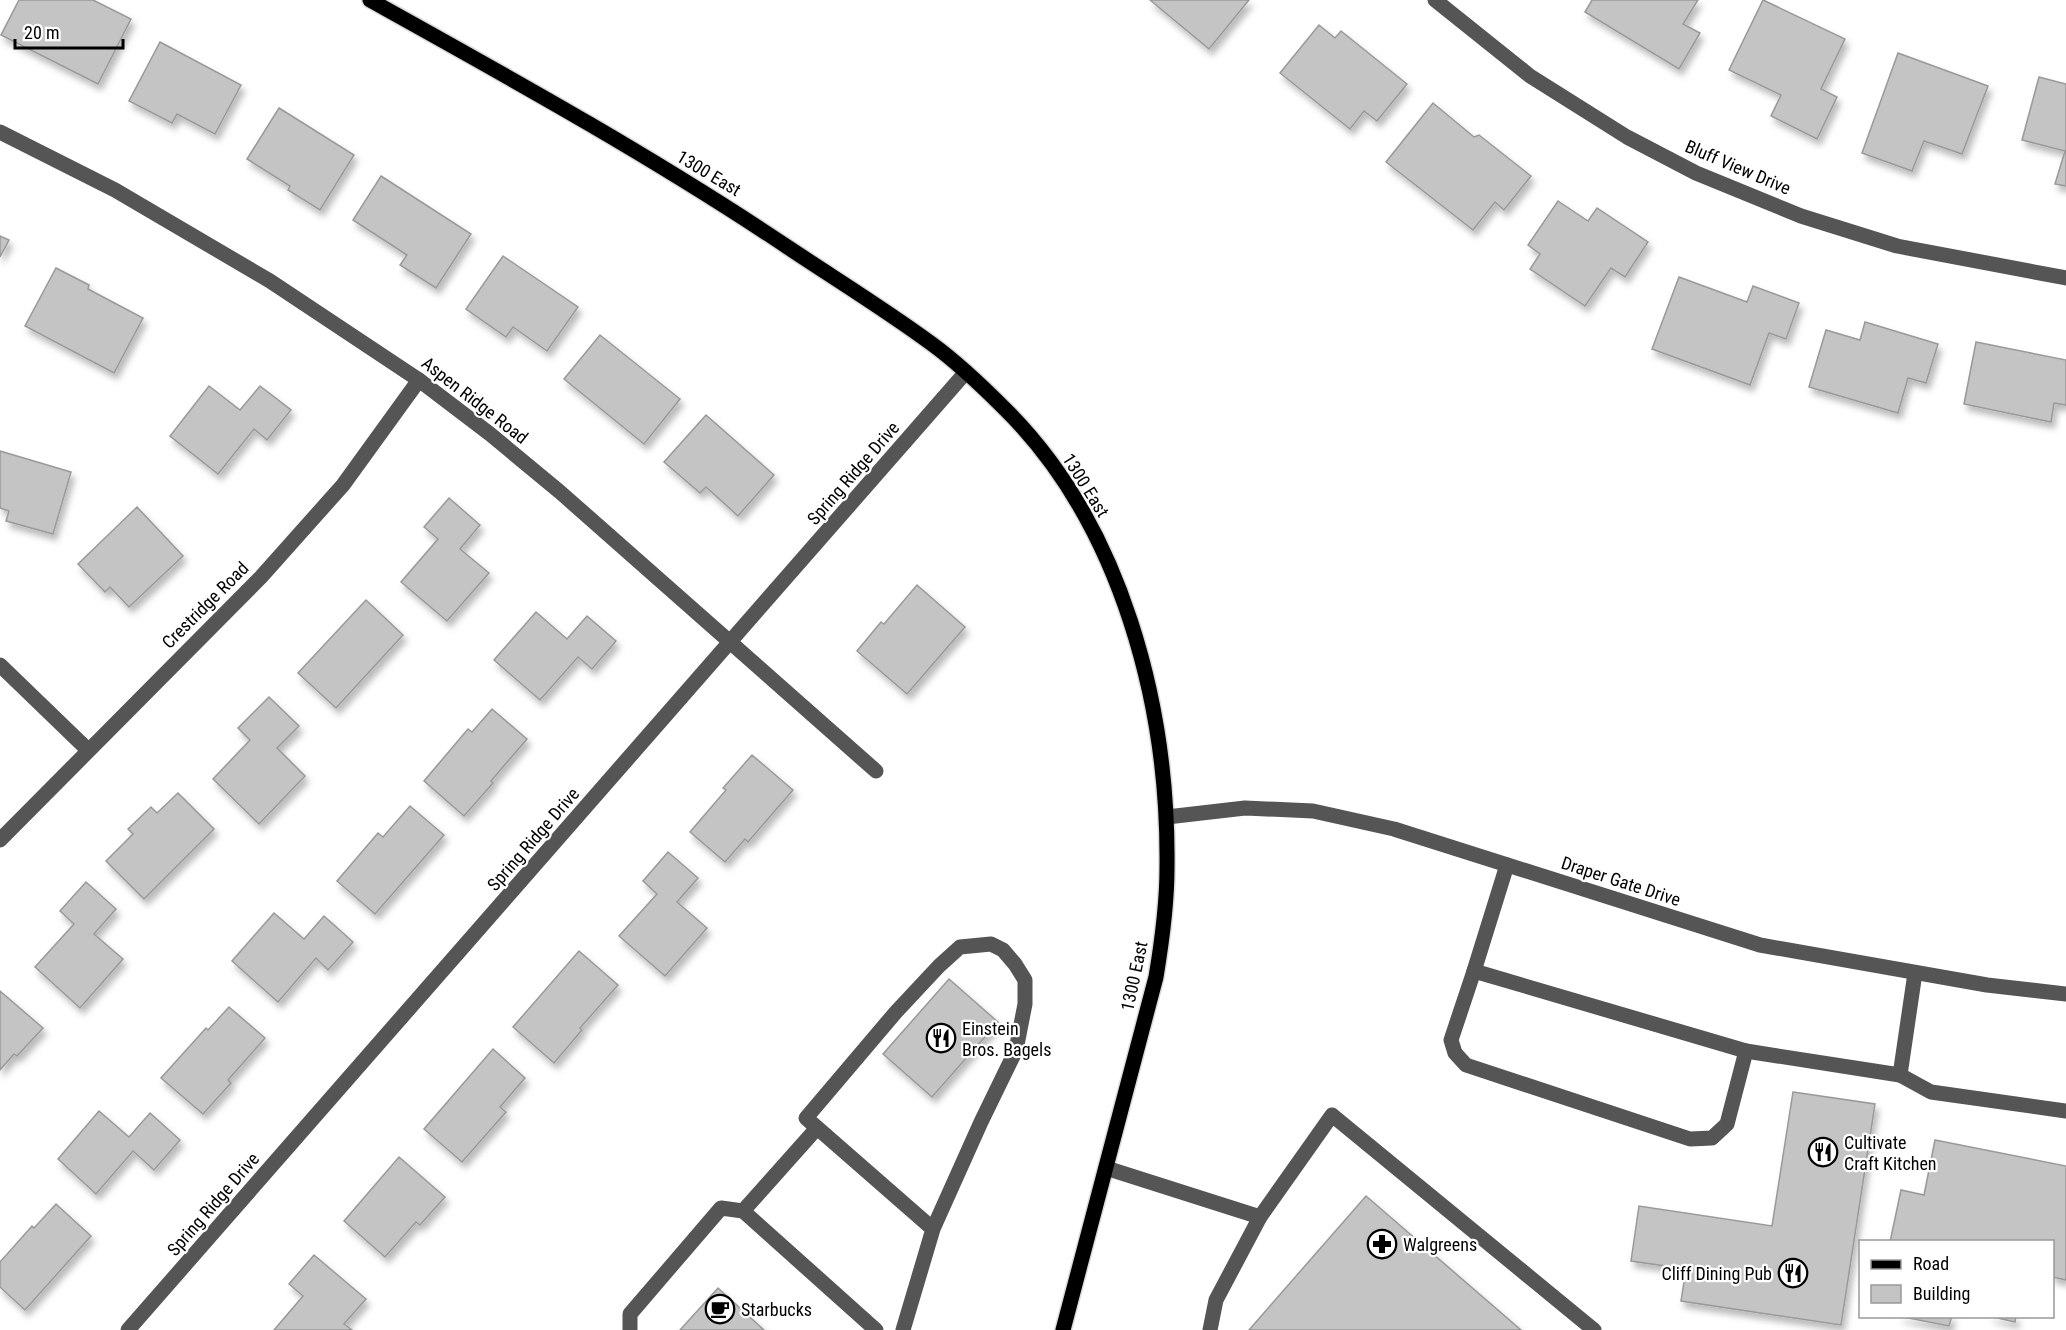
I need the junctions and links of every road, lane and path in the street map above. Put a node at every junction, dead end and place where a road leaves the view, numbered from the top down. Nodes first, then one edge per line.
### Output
1 (370, 0) edge
2 (1435, 0) edge
3 (0, 132) edge
4 (2066, 278) edge
5 (966, 372) junction
6 (419, 380) junction
7 (731, 642) junction
8 (0, 665) edge
9 (88, 750) junction
10 (876, 771) dead end
11 (1167, 817) junction
12 (0, 840) edge
13 (1507, 865) junction
14 (1474, 971) junction
15 (1915, 973) junction
16 (2066, 994) edge
17 (1746, 1051) junction
18 (1900, 1075) junction
19 (2066, 1111) edge
20 (817, 1128) junction
21 (1106, 1168) junction
22 (743, 1211) junction
23 (1260, 1217) junction
24 (933, 1229) junction
25 (128, 1330) edge
26 (630, 1330) edge
27 (876, 1330) edge
28 (903, 1330) edge
29 (1063, 1330) edge
30 (1210, 1330) edge
31 (1594, 1330) edge

1 - 5 main road, 1300 East
2 - 4 street, Bluff View Drive
3 - 6 street, Aspen Ridge Road
5 - 7 street, Spring Ridge Drive
5 - 11 main road, 1300 East
6 - 7 street, Aspen Ridge Road
6 - 9 street, Crestridge Road
7 - 10 street, Aspen Ridge Road
7 - 25 street, Spring Ridge Drive
8 - 9 street
9 - 12 street, Crestridge Road
11 - 13 street, Draper Gate Drive
11 - 21 main road, 1300 East
13 - 14 street
13 - 15 street, Draper Gate Drive
14 - 17 street
14 - 17 street
15 - 16 street, Draper Gate Drive
15 - 18 street
17 - 18 street
18 - 19 street
20 - 22 street
20 - 24 street
20 - 24 street
21 - 23 street
21 - 29 main road, 1300 East
22 - 26 street
22 - 27 street
23 - 30 street
23 - 31 street
24 - 28 street

